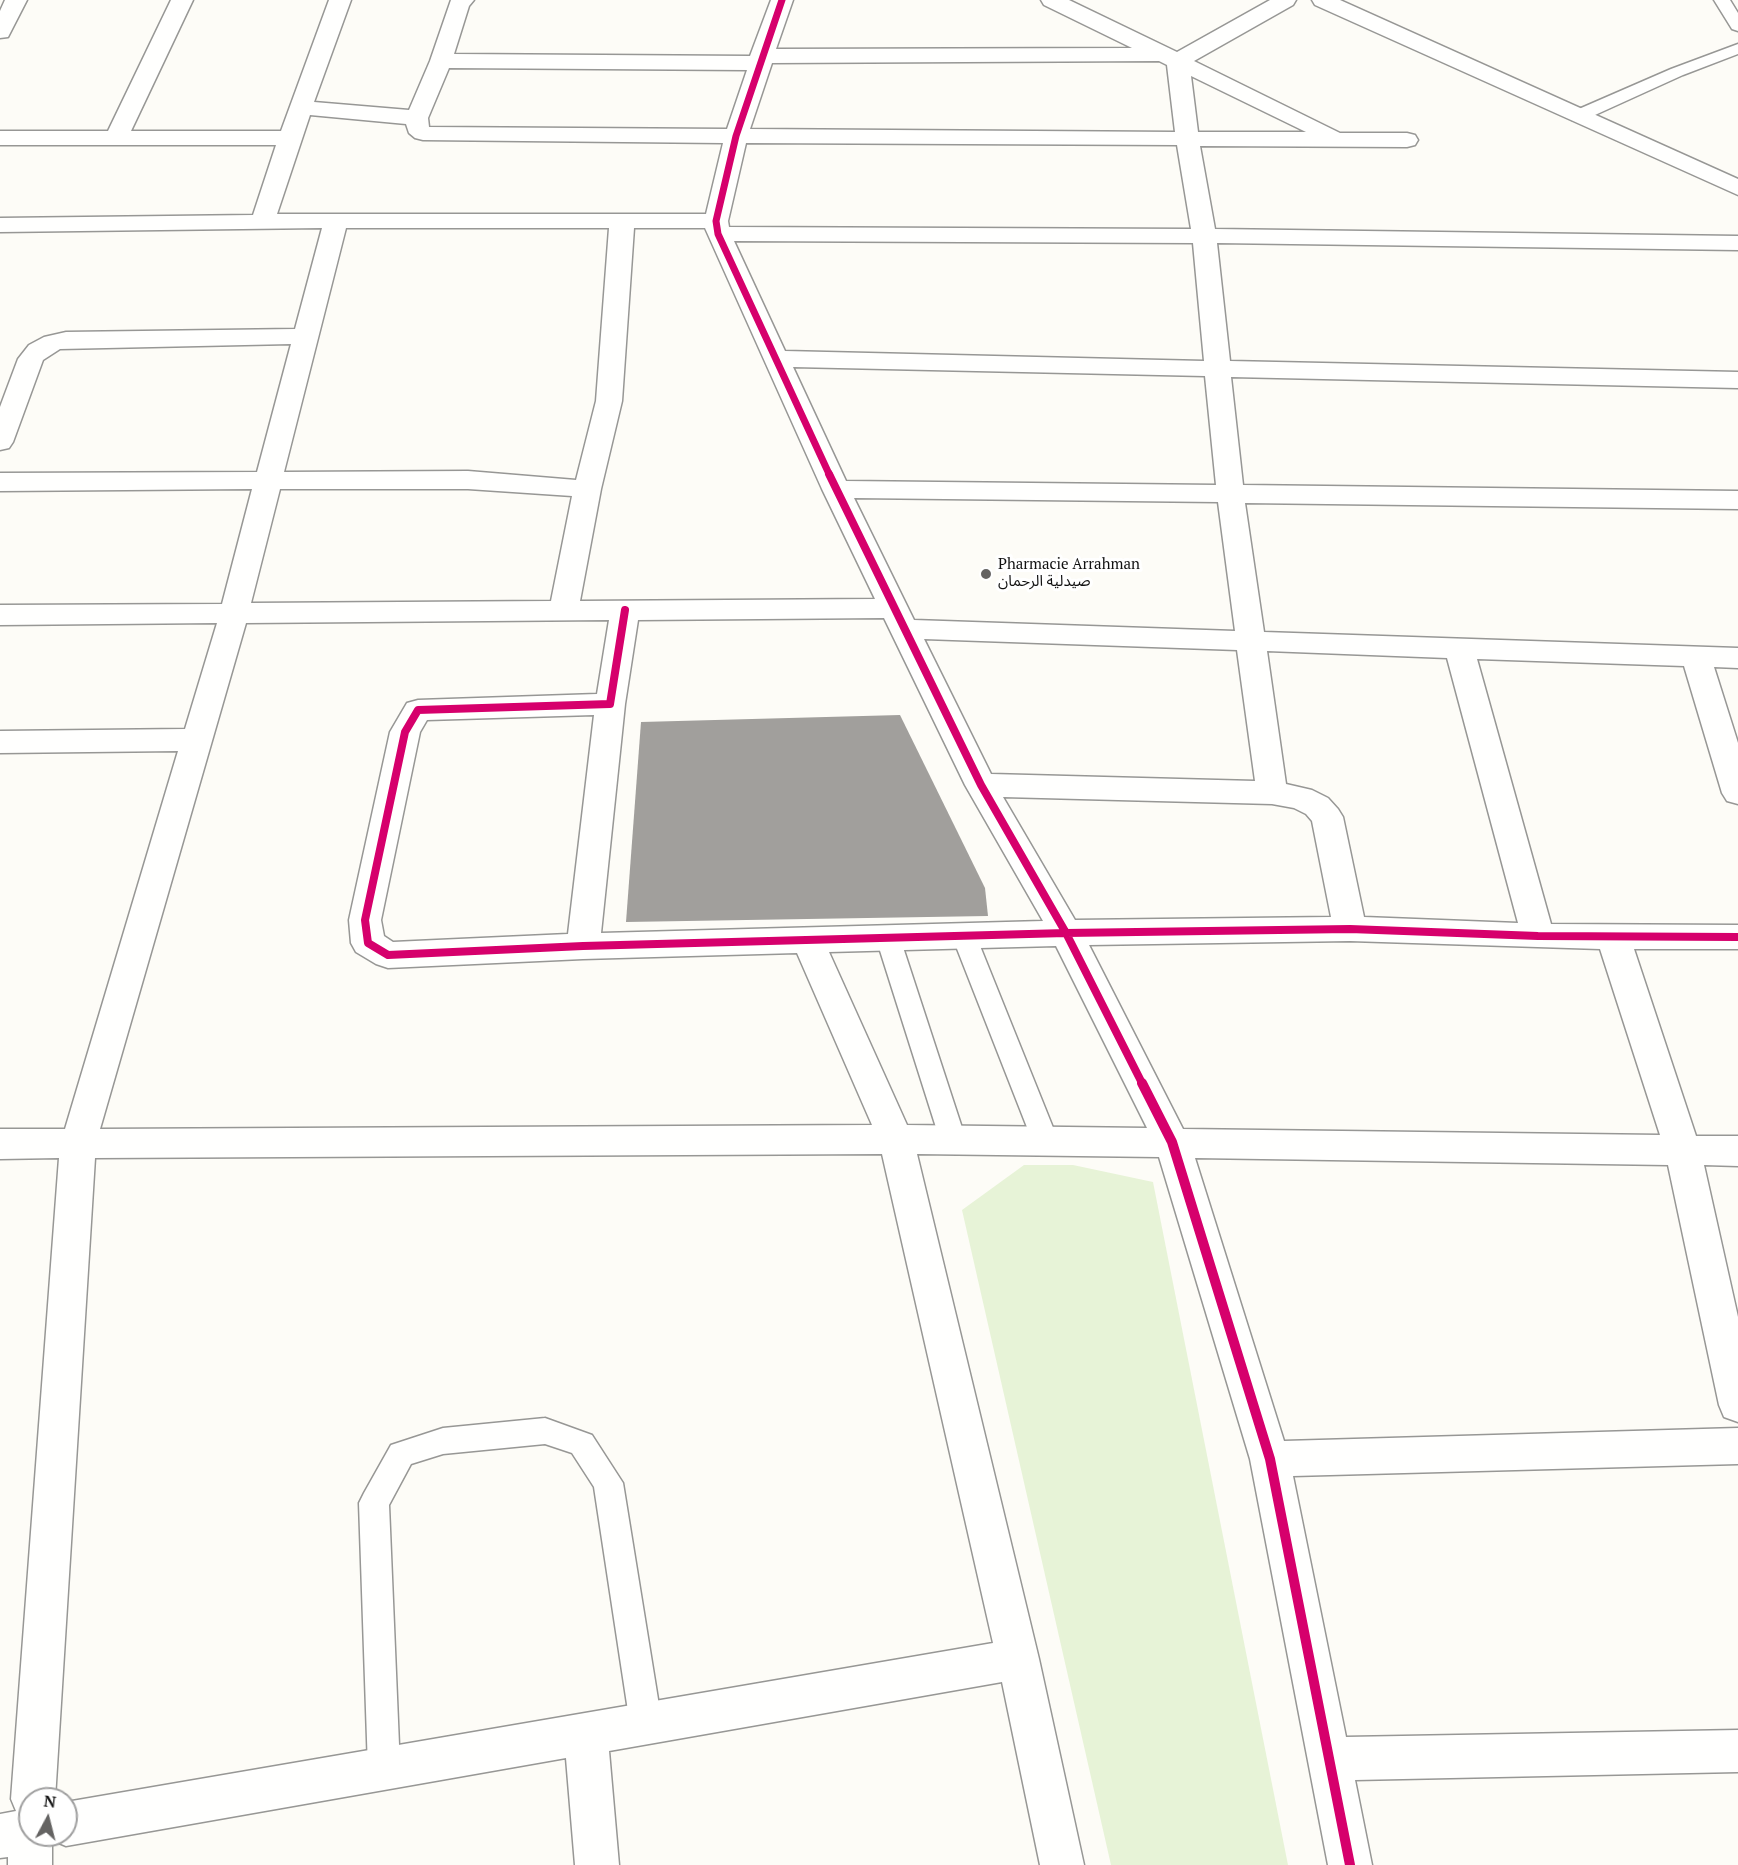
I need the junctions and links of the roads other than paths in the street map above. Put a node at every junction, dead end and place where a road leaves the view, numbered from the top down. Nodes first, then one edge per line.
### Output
1 (16, 0) edge
2 (182, 0) edge
3 (340, 0) edge
4 (463, 0) edge
5 (782, 0) edge
6 (1052, 0) edge
7 (1286, 0) edge
8 (1323, 0) edge
9 (1722, 0) edge
10 (1738, 26) edge
11 (0, 32) edge
12 (1738, 49) edge
13 (1171, 58) junction
14 (760, 59) junction
15 (441, 61) junction
16 (301, 107) junction
17 (1578, 116) junction
18 (417, 118) junction
19 (736, 136) junction
20 (117, 137) junction
21 (0, 138) edge
22 (290, 138) junction
23 (1187, 138) junction
24 (1338, 139) junction
25 (1407, 140) dead end
26 (1738, 188) edge
27 (622, 220) junction
28 (263, 221) junction
29 (336, 221) junction
30 (0, 225) edge
31 (717, 228) junction
32 (1204, 236) junction
33 (1738, 243) edge
34 (306, 336) junction
35 (776, 359) junction
36 (1219, 369) junction
37 (1738, 382) edge
38 (6, 413) edge
39 (0, 442) edge
40 (0, 482) edge
41 (268, 482) junction
42 (587, 489) junction
43 (836, 489) junction
44 (1230, 492) junction
45 (1738, 500) edge
46 (625, 609) junction
47 (564, 610) junction
48 (234, 613) junction
49 (0, 615) edge
50 (900, 619) junction
51 (1251, 641) junction
52 (1459, 648) junction
53 (1696, 657) junction
54 (1738, 658) edge
55 (610, 704) junction
56 (196, 740) junction
57 (0, 742) edge
58 (981, 785) junction
59 (1272, 793) junction
60 (1738, 793) edge
61 (1350, 929) junction
62 (1066, 933) junction
63 (964, 936) junction
64 (1538, 936) junction
65 (1738, 937) edge
66 (888, 938) junction
67 (1613, 938) junction
68 (808, 940) junction
69 (583, 946) junction
70 (896, 1139) junction
71 (953, 1140) junction
72 (1045, 1140) junction
73 (1173, 1142) junction
74 (0, 1144) edge
75 (78, 1144) junction
76 (1683, 1150) junction
77 (1738, 1151) edge
78 (1738, 1405) edge
79 (1738, 1446) edge
80 (1270, 1459) junction
81 (1018, 1659) junction
82 (646, 1724) junction
83 (586, 1734) junction
84 (1738, 1751) edge
85 (1330, 1759) junction
86 (384, 1769) junction
87 (34, 1787) edge
88 (78, 1822) edge
89 (18, 1832) edge
90 (0, 1836) edge
91 (30, 1847) edge
92 (30, 1865) edge
93 (597, 1865) edge
94 (1062, 1865) edge
95 (1350, 1865) edge

1 - 11 street
2 - 20 street
3 - 16 street
4 - 15 street
5 - 14 street
6 - 13 street
7 - 13 street
8 - 17 street
9 - 10 lane
12 - 17 lane
13 - 14 street
13 - 23 street
13 - 24 street
14 - 15 street
14 - 19 street
15 - 18 street
16 - 18 street
16 - 22 street
17 - 26 street
18 - 19 street
19 - 23 street
19 - 31 street
20 - 21 street
20 - 22 street
22 - 28 street
23 - 24 street
23 - 32 street
24 - 25 street
27 - 29 street
27 - 31 street
27 - 42 street
28 - 29 street
28 - 30 street
29 - 34 street
31 - 32 street
31 - 35 street
32 - 33 street
32 - 36 street
34 - 38 street
34 - 41 street
35 - 36 street
35 - 43 street
36 - 37 street
36 - 44 street
38 - 39 street
40 - 41 street
41 - 42 street
41 - 48 street
42 - 47 street
43 - 44 street
43 - 50 street
44 - 45 street
44 - 51 street
46 - 47 street
46 - 50 street
46 - 55 street
47 - 48 street
48 - 49 street
48 - 56 street
50 - 51 street
50 - 58 street
51 - 52 street
51 - 59 street
52 - 53 street
52 - 64 street
53 - 54 street
53 - 60 street
55 - 69 street
55 - 69 street
56 - 57 street
56 - 75 street
58 - 59 street
58 - 62 street
59 - 61 street
61 - 62 street
61 - 64 street
62 - 63 street
62 - 73 street
63 - 66 street
63 - 72 lane
64 - 67 street
65 - 67 street
66 - 68 street
66 - 71 lane
67 - 76 street
68 - 69 street
68 - 70 street
70 - 71 street
70 - 75 street
70 - 81 street
71 - 72 street
72 - 73 street
73 - 76 street
73 - 80 street
74 - 75 street
75 - 87 street
76 - 77 street
76 - 78 street
79 - 80 street
80 - 85 street
81 - 82 street
81 - 94 street
82 - 83 street
82 - 86 lane
83 - 86 street
83 - 93 street
84 - 85 street
85 - 95 street
86 - 88 street
89 - 90 street
91 - 92 street

